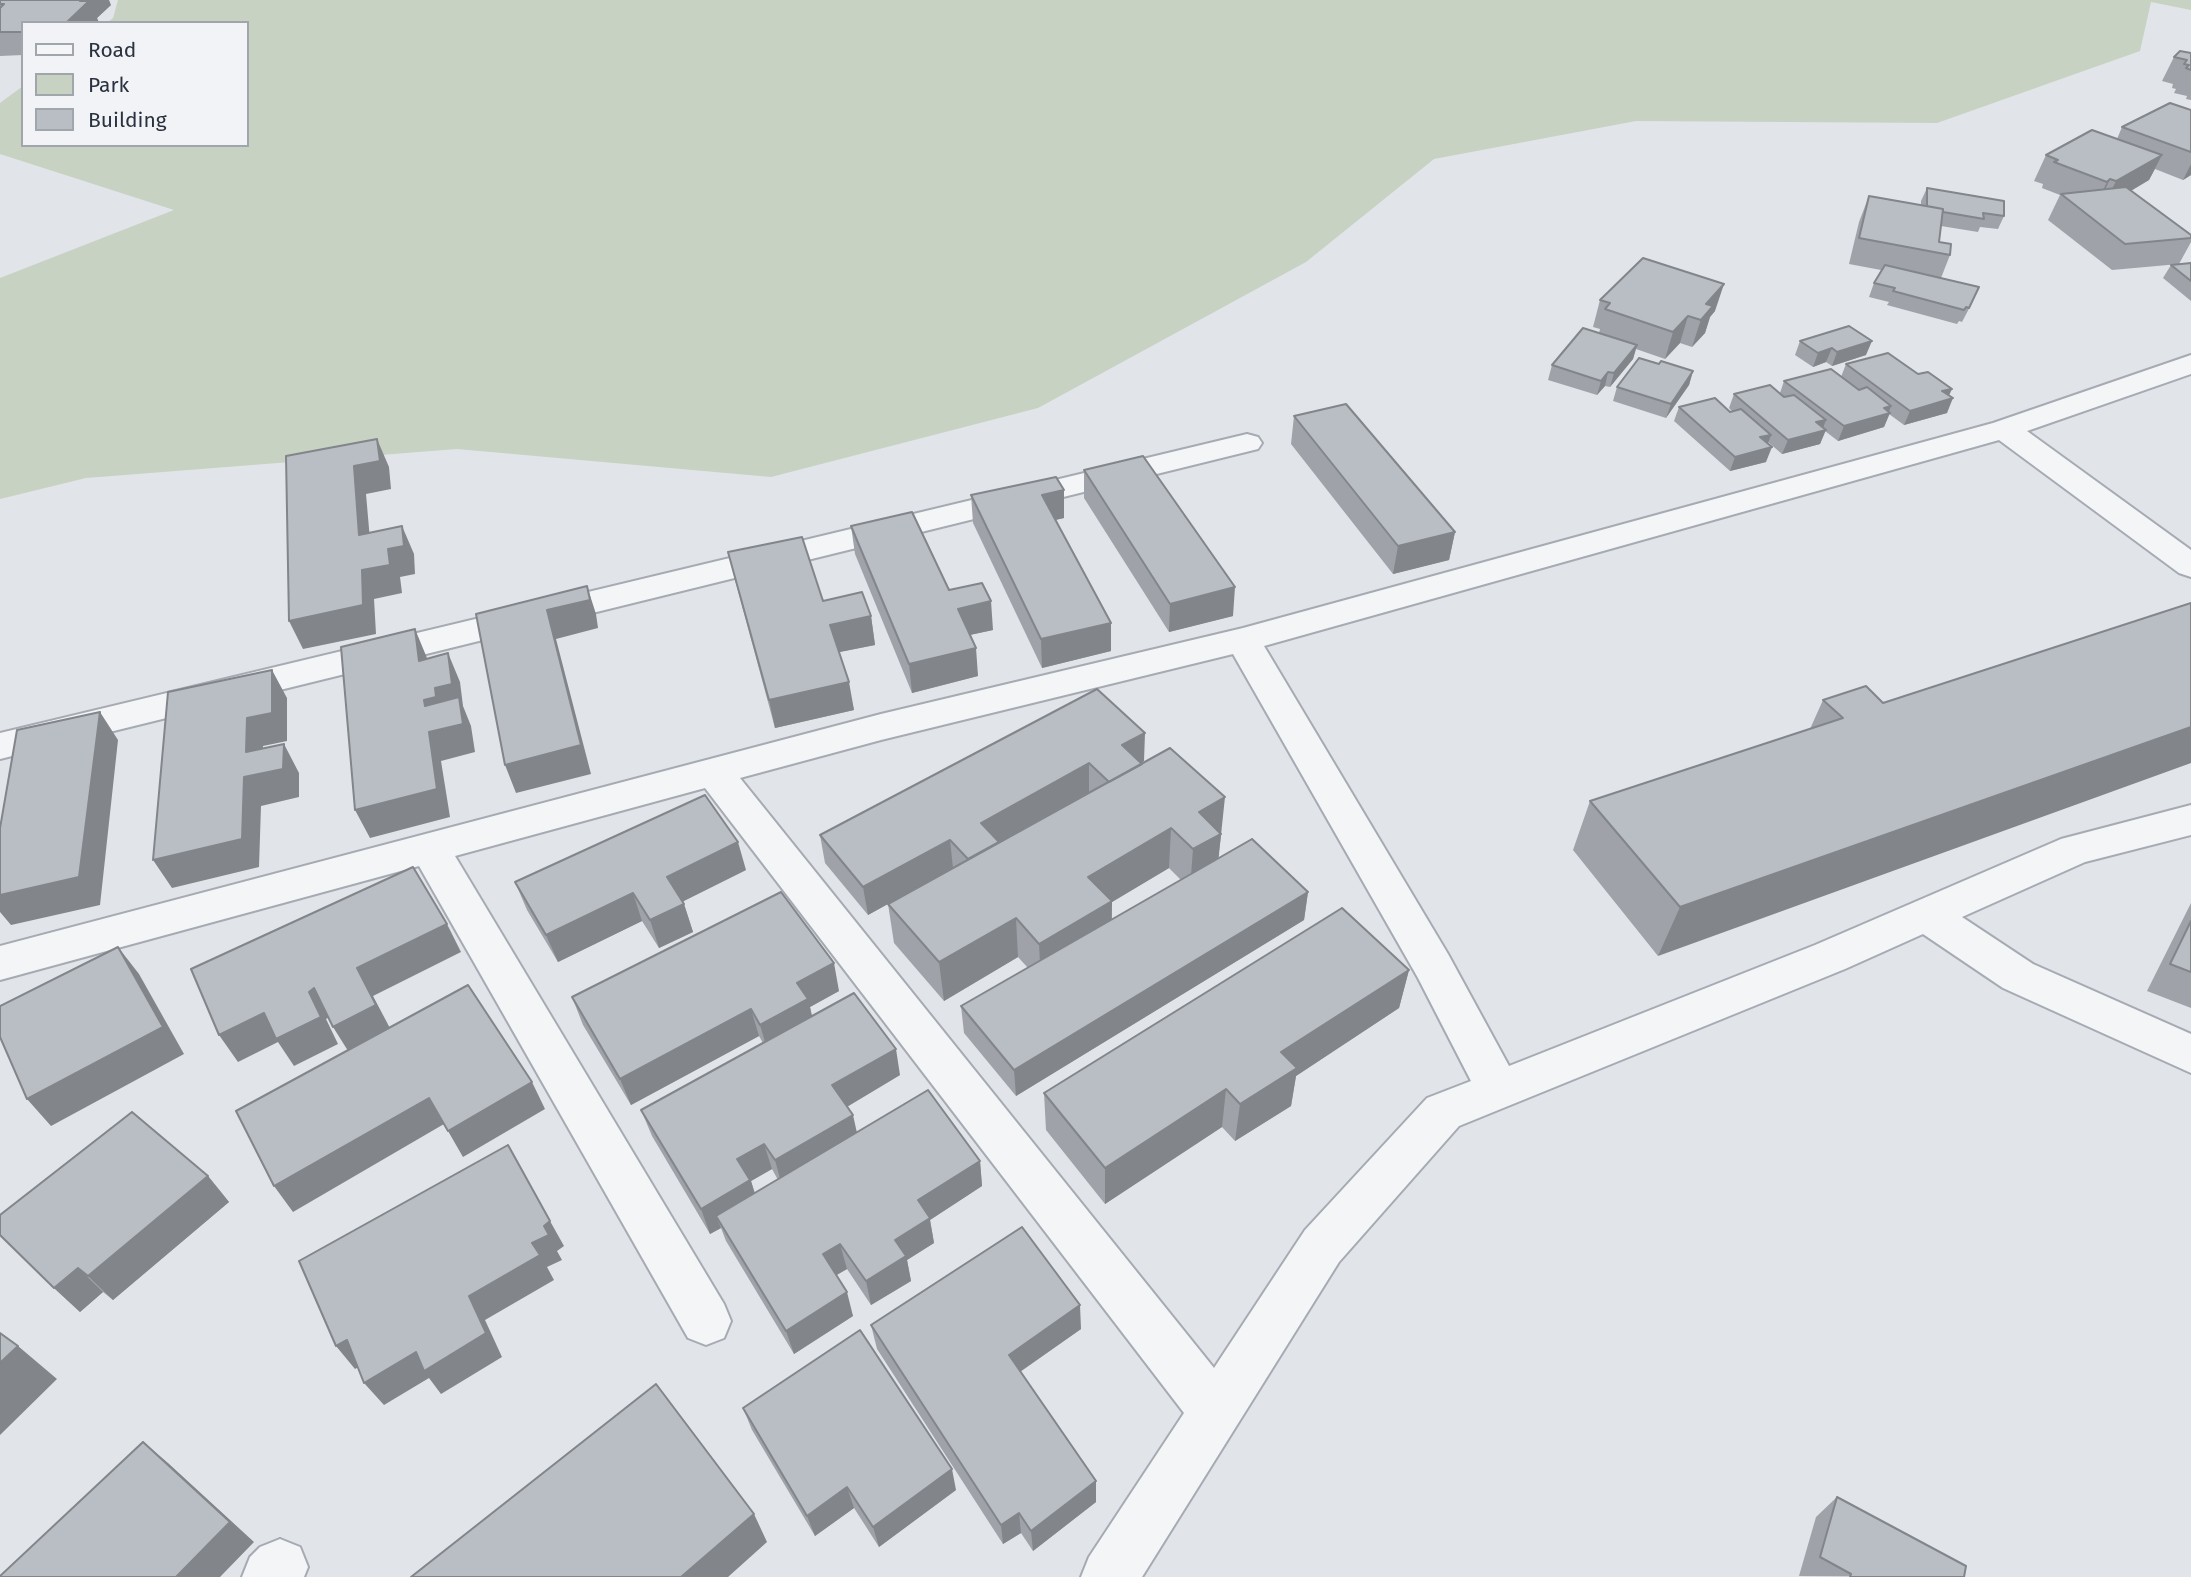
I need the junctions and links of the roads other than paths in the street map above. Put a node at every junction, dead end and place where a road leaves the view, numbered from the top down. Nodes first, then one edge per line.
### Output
1 (2191, 364) edge
2 (2004, 429) junction
3 (1247, 443) dead end
4 (2191, 566) edge
5 (1243, 640) junction
6 (0, 747) edge
7 (714, 772) junction
8 (2191, 820) edge
9 (429, 848) junction
10 (1926, 915) junction
11 (0, 963) edge
12 (2191, 1055) edge
13 (1498, 1089) junction
14 (706, 1321) dead end
15 (1215, 1410) junction
16 (1109, 1577) edge

1 - 2 street
2 - 4 street
2 - 5 street
3 - 6 street
5 - 7 street
5 - 13 street
7 - 9 street
7 - 15 street
8 - 10 street
9 - 11 street
9 - 14 street
10 - 12 street
10 - 13 street
13 - 15 street
15 - 16 street

